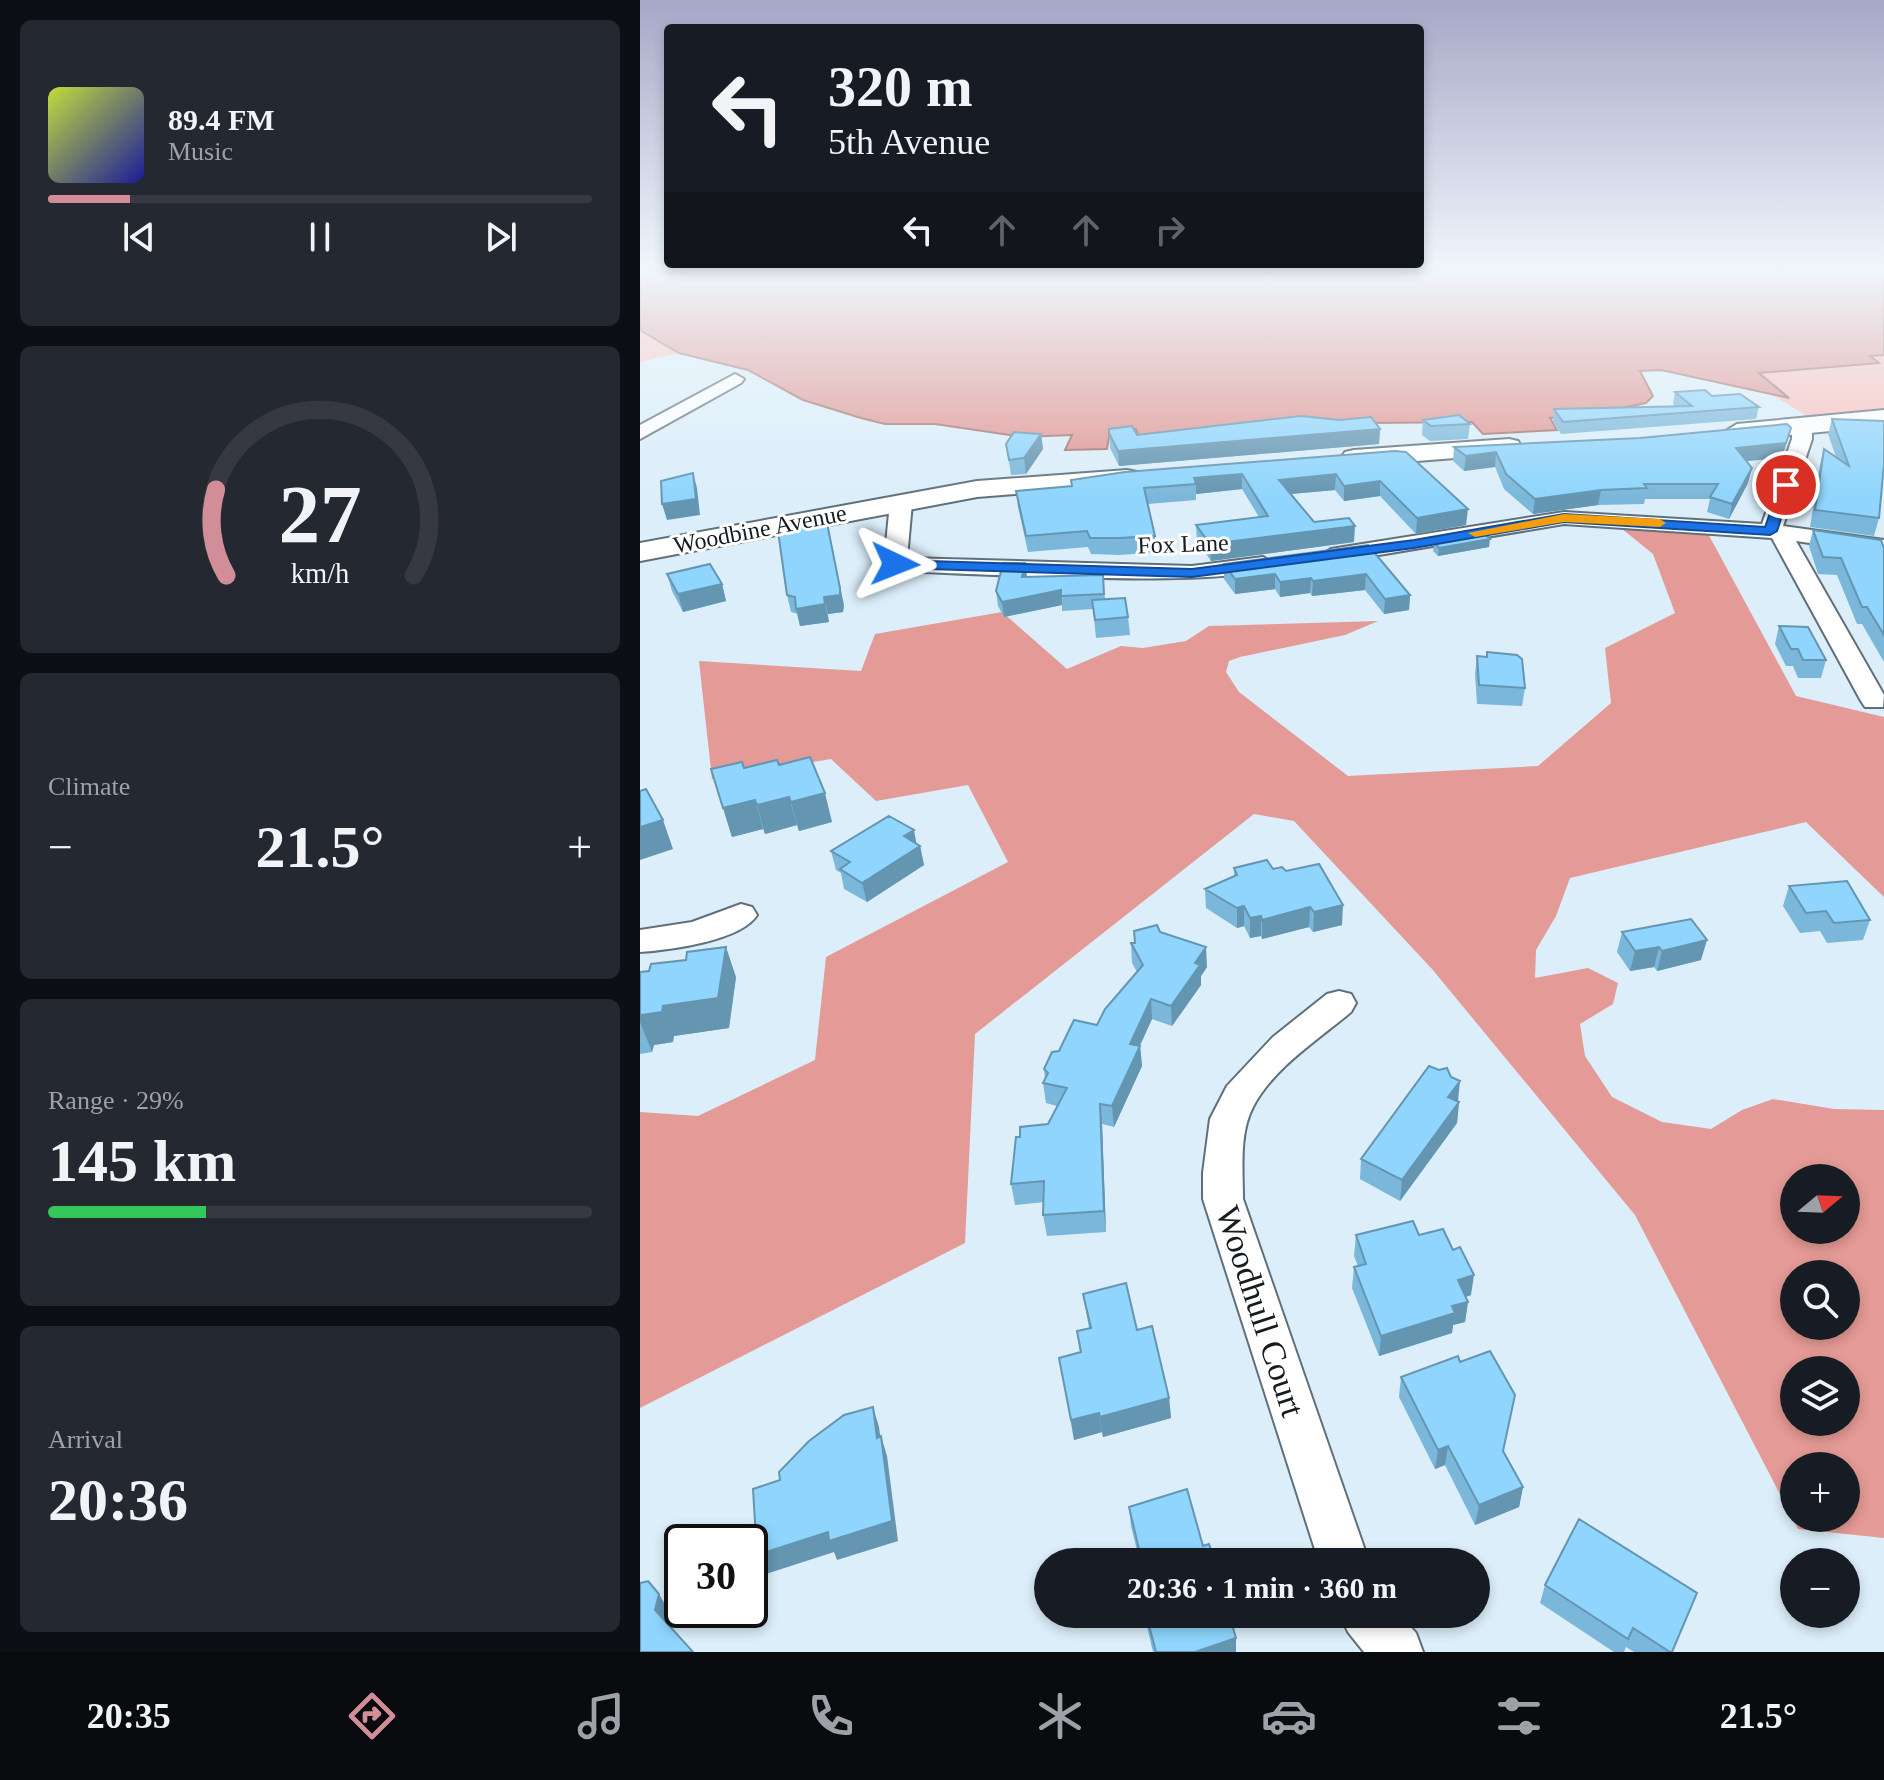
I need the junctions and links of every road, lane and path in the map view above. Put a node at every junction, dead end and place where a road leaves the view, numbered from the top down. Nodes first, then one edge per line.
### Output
1 (735, 379) dead end
2 (640, 416) edge
3 (1884, 418) edge
4 (662, 420) junction
5 (1802, 425) junction
6 (640, 433) edge
7 (1715, 434) edge
8 (1535, 446) edge
9 (1334, 460) edge
10 (1149, 476) edge
11 (901, 503) junction
12 (1775, 532) junction
13 (643, 547) edge
14 (1884, 547) edge
15 (1874, 701) dead end
16 (741, 915) dead end
17 (640, 941) edge
18 (1339, 1003) dead end
19 (1339, 1548) edge
20 (1377, 1628) edge
21 (1397, 1652) edge

1 - 4 street
2 - 4 street
3 - 5 main road
4 - 6 street
5 - 7 main road
5 - 12 street
8 - 9 main road
10 - 11 main road, Woodbine Avenue
11 - 12 street, Fox Lane
11 - 13 main road, Woodbine Avenue
12 - 14 street, Fox Lane
12 - 15 street
16 - 17 street
18 - 19 street, Woodhull Court
20 - 21 street

